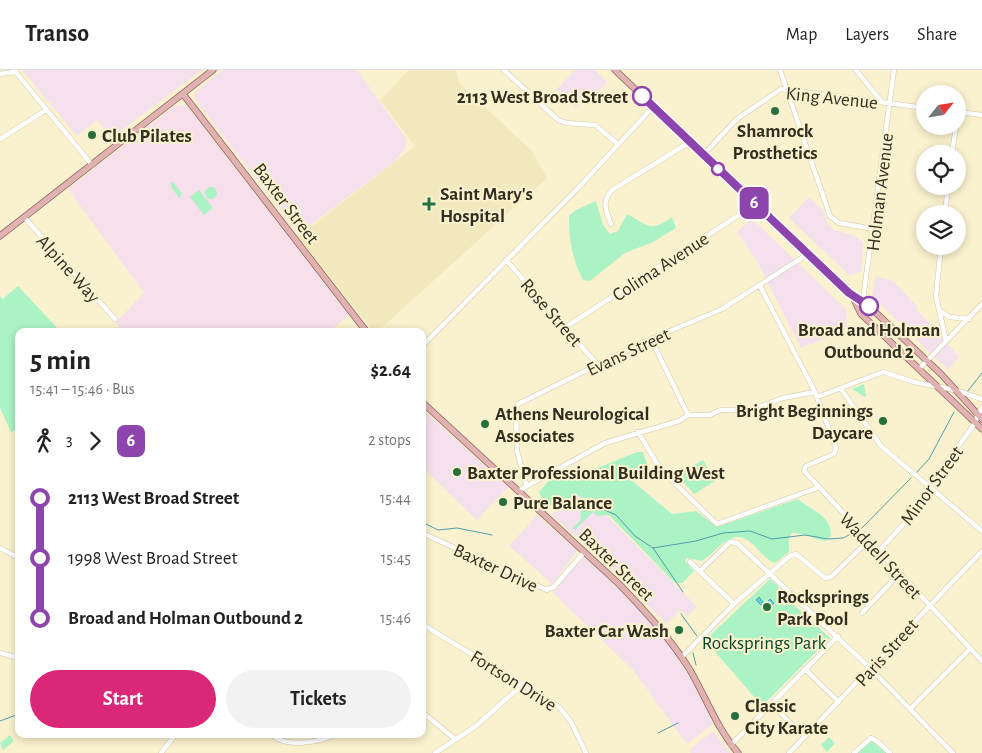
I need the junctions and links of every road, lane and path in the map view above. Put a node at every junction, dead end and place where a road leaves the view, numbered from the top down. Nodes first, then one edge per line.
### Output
1 (213, 70) edge
2 (504, 70) edge
3 (615, 70) edge
4 (780, 70) edge
5 (856, 70) edge
6 (894, 70) edge
7 (14, 71) edge
8 (0, 74) edge
9 (787, 89) junction
10 (183, 94) junction
11 (882, 102) junction
12 (890, 103) junction
13 (653, 107) junction
14 (916, 107) edge
15 (46, 110) junction
16 (966, 113) edge
17 (982, 115) edge
18 (0, 139) edge
19 (690, 142) junction
20 (618, 144) junction
21 (703, 155) junction
22 (92, 165) junction
23 (756, 204) junction
24 (24, 217) junction
25 (611, 224) dead end
26 (874, 229) junction
27 (0, 236) edge
28 (808, 254) junction
29 (940, 255) edge
30 (506, 260) junction
31 (760, 286) junction
32 (852, 297) junction
33 (864, 302) junction
34 (982, 304) edge
35 (940, 312) junction
36 (861, 314) junction
37 (115, 319) dead end
38 (969, 319) junction
39 (364, 328) edge
40 (564, 328) junction
41 (651, 339) junction
42 (946, 341) junction
43 (426, 342) edge
44 (926, 361) junction
45 (597, 364) junction
46 (919, 369) junction
47 (841, 389) junction
48 (940, 389) junction
49 (955, 390) junction
50 (816, 395) junction
51 (982, 398) edge
52 (426, 406) edge
53 (982, 407) edge
54 (688, 416) junction
55 (980, 416) edge
56 (975, 423) junction
57 (982, 430) edge
58 (638, 432) junction
59 (526, 484) junction
60 (930, 487) junction
61 (817, 488) junction
62 (518, 491) junction
63 (982, 531) edge
64 (426, 535) edge
65 (868, 542) junction
66 (0, 548) edge
67 (982, 551) edge
68 (584, 552) junction
69 (878, 552) junction
70 (15, 556) edge
71 (690, 562) dead end
72 (700, 571) junction
73 (769, 573) junction
74 (899, 574) junction
75 (734, 604) junction
76 (928, 605) junction
77 (862, 613) dead end
78 (426, 626) edge
79 (838, 636) junction
80 (970, 649) junction
81 (0, 654) edge
82 (15, 657) edge
83 (682, 657) junction
84 (982, 661) edge
85 (871, 668) junction
86 (805, 669) junction
87 (523, 684) junction
88 (840, 702) junction
89 (771, 704) junction
90 (910, 709) junction
91 (426, 715) edge
92 (805, 737) junction
93 (173, 738) edge
94 (276, 738) edge
95 (323, 738) edge
96 (455, 739) junction
97 (731, 745) junction
98 (161, 753) edge
99 (435, 753) edge
100 (586, 753) edge
101 (738, 753) edge
102 (790, 753) edge
103 (854, 753) edge
104 (890, 753) edge
105 (953, 753) edge

1 - 10 main road
2 - 20 street
3 - 13 main road
4 - 9 street
5 - 11 street
6 - 12 street, Holman Avenue
7 - 8 street
7 - 15 street
9 - 11 street, King Avenue
9 - 21 street, King Avenue
9 - 26 street
10 - 22 main road
10 - 39 main road, Baxter Street
11 - 12 street, King Avenue
12 - 14 street, King Avenue
12 - 26 street, Holman Avenue
13 - 19 main road
13 - 20 street
15 - 18 street
15 - 22 street
16 - 17 street
19 - 21 main road
19 - 25 street
20 - 30 street
21 - 23 main road
22 - 24 main road
23 - 28 main road
23 - 40 street, Colima Avenue
24 - 27 main road
24 - 37 street, Alpine Way
26 - 33 street, Holman Avenue
28 - 31 street, Evans Street
28 - 32 main road
29 - 35 street
30 - 40 street, Rose Street
30 - 43 street
31 - 41 street, Evans Street
31 - 50 street
32 - 33 main road
32 - 36 main road
33 - 36 street, Holman Avenue
33 - 44 main road
34 - 38 street
35 - 38 street
35 - 42 street
36 - 46 main road
38 - 42 street
40 - 45 street, Rose Street
41 - 45 street, Evans Street
41 - 54 street
42 - 44 street
44 - 46 street
44 - 49 main road
45 - 59 street, Evans Street
46 - 48 main road
47 - 48 street
47 - 50 street
47 - 60 street
48 - 49 street
48 - 56 main road
49 - 51 street
49 - 55 main road
50 - 54 street
50 - 61 street, Waddell Street
52 - 62 main road, Baxter Street
53 - 55 street, Minor Street
54 - 58 street
55 - 56 street, Minor Street
56 - 57 main road
56 - 60 street, Minor Street
58 - 59 street
58 - 61 street
59 - 62 street
60 - 63 street
60 - 69 street, Minor Street
61 - 65 street, Waddell Street
62 - 68 main road, Baxter Street
64 - 68 street, Baxter Drive
65 - 69 street, Waddell Street
65 - 73 street
66 - 70 street
67 - 76 street, Paris Street
68 - 83 main road, Baxter Street
69 - 74 street, Waddell Street
71 - 72 street
72 - 73 street
72 - 75 street
73 - 75 street
73 - 79 street
74 - 76 street, Waddell Street
74 - 77 street
75 - 83 street
76 - 80 street, Waddell Street
76 - 85 street, Paris Street
78 - 87 street, Fortson Drive
79 - 85 street
79 - 86 street
80 - 84 street, Waddell Street
80 - 90 street
81 - 82 street
83 - 97 main road, Baxter Street
85 - 88 street, Paris Street
85 - 90 street
86 - 88 street
86 - 89 street
87 - 96 street
87 - 100 street, Fortson Drive
88 - 92 street, Paris Street
89 - 92 street
89 - 97 street
90 - 105 street
91 - 96 street
92 - 102 street, Paris Street
93 - 98 street
94 - 95 street
96 - 99 street
97 - 101 main road, Baxter Street
103 - 104 street

